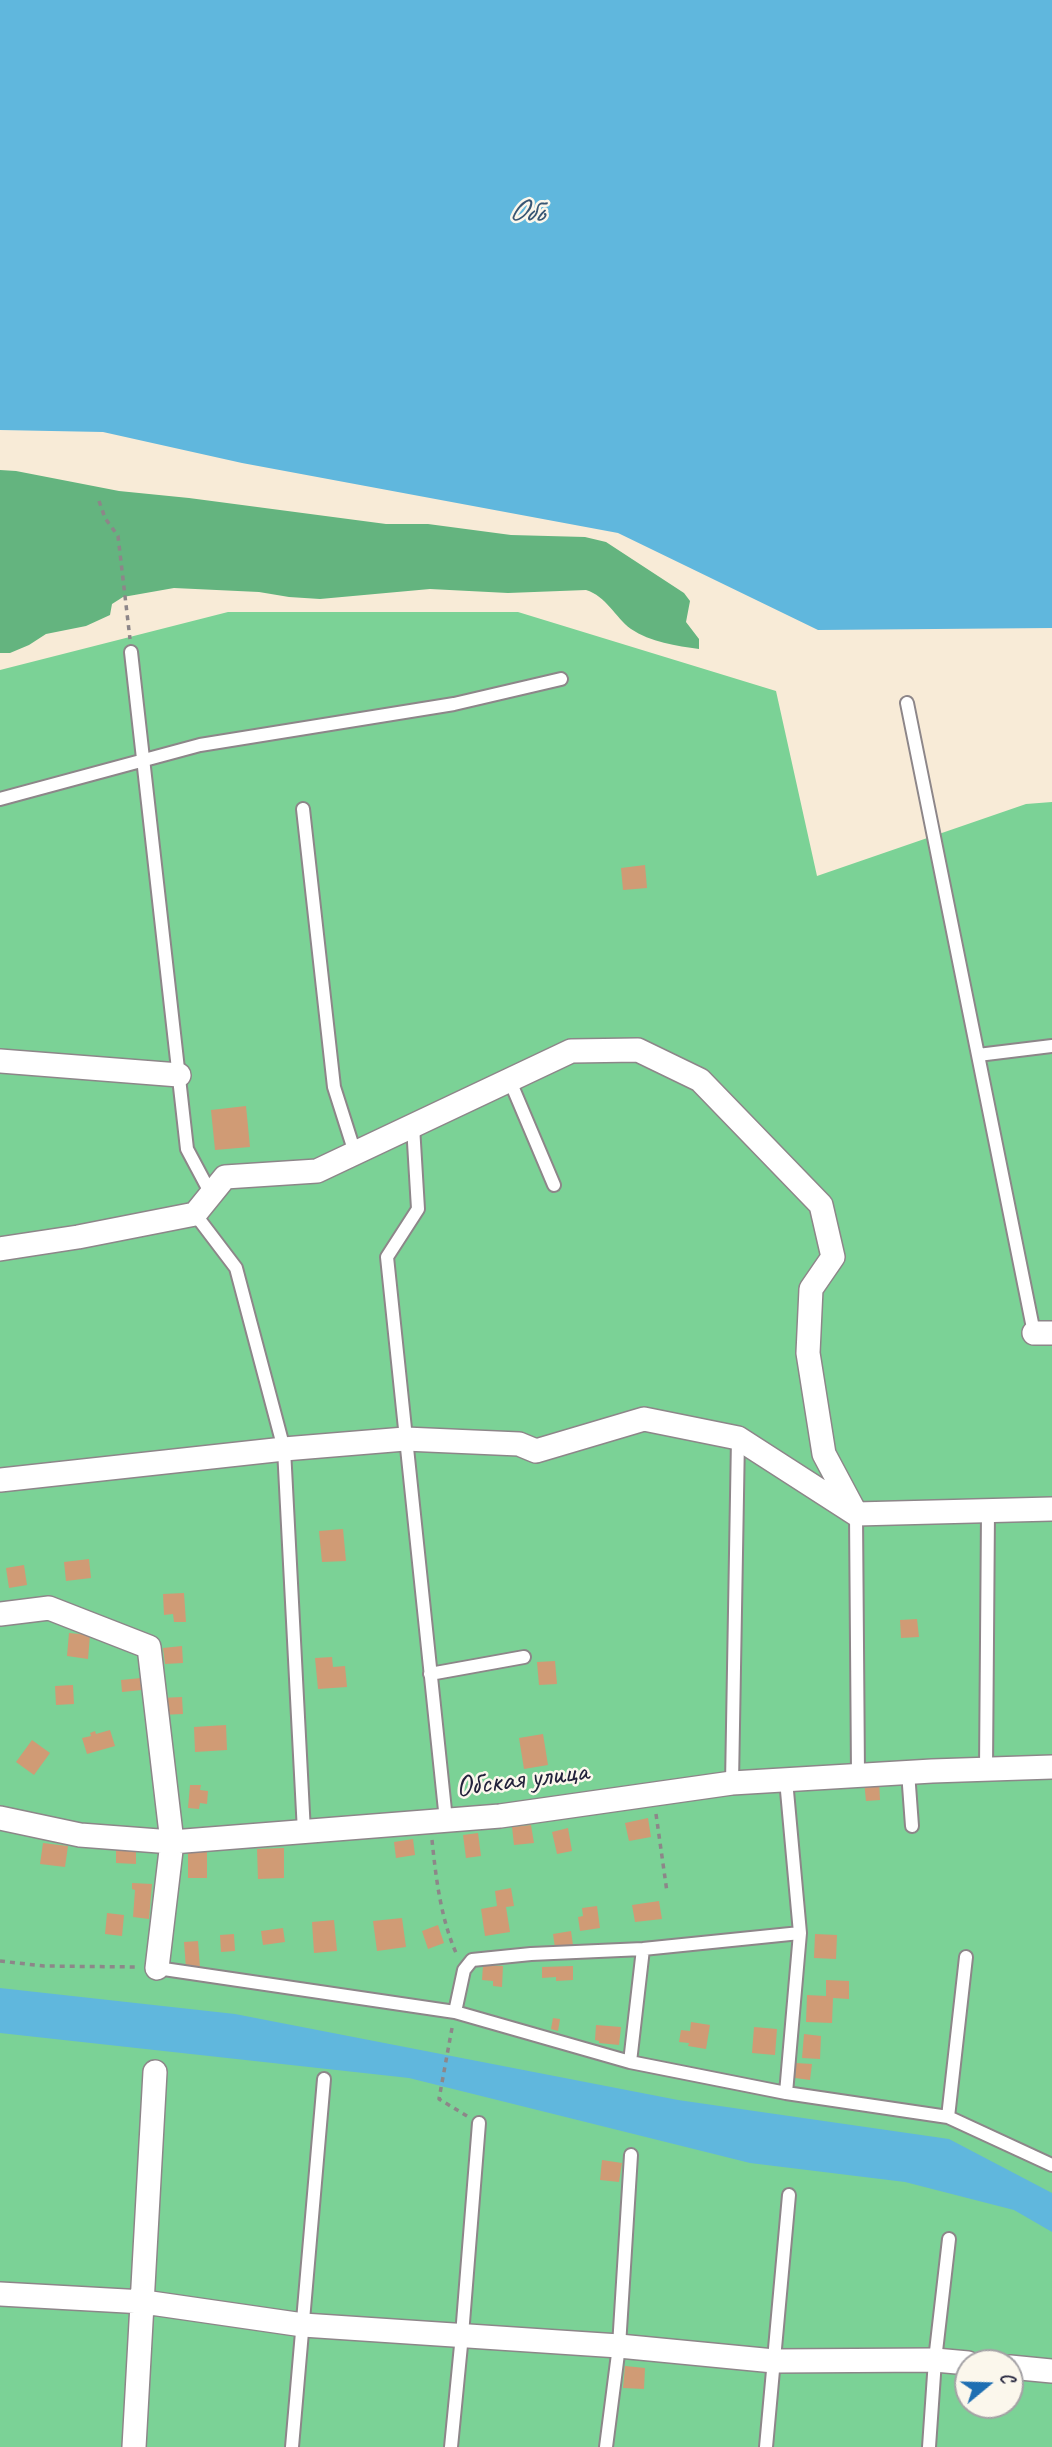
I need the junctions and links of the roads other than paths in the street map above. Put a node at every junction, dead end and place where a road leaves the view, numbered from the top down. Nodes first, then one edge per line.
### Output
1 (131, 652) road end
2 (561, 680) dead end
3 (907, 703) dead end
4 (145, 760) junction
5 (0, 799) edge
6 (303, 809) dead end
7 (1052, 1046) edge
8 (978, 1055) junction
9 (0, 1061) edge
10 (179, 1075) junction
11 (510, 1080) junction
12 (414, 1126) junction
13 (355, 1153) junction
14 (554, 1185) dead end
15 (211, 1194) junction
16 (195, 1214) junction
17 (0, 1249) edge
18 (1043, 1333) edge
19 (738, 1438) junction
20 (405, 1439) junction
21 (284, 1449) junction
22 (0, 1479) edge
23 (1052, 1508) edge
24 (988, 1511) junction
25 (856, 1514) junction
26 (0, 1614) edge
27 (524, 1657) dead end
28 (430, 1674) junction
29 (1052, 1767) edge
30 (986, 1769) junction
31 (908, 1772) junction
32 (858, 1775) junction
33 (786, 1780) junction
34 (732, 1783) junction
35 (0, 1818) edge
36 (446, 1820) junction
37 (912, 1826) dead end
38 (303, 1832) junction
39 (172, 1842) junction
40 (800, 1933) junction
41 (643, 1950) junction
42 (966, 1957) dead end
43 (157, 1968) joint
44 (455, 2012) junction
45 (630, 2062) junction
46 (155, 2073) dead end
47 (324, 2079) dead end
48 (786, 2093) junction
49 (948, 2117) junction
50 (479, 2123) road end
51 (631, 2155) dead end
52 (1052, 2165) edge
53 (789, 2195) dead end
54 (949, 2239) dead end
55 (0, 2294) edge
56 (144, 2302) junction
57 (303, 2325) junction
58 (463, 2335) junction
59 (619, 2346) junction
60 (935, 2360) junction
61 (774, 2361) junction
62 (954, 2362) edge
63 (1024, 2368) edge
64 (1052, 2371) edge
65 (134, 2447) edge
66 (292, 2447) edge
67 (451, 2447) edge
68 (606, 2447) edge
69 (766, 2447) edge
70 (929, 2447) edge

1 - 4 lane
2 - 4 lane
3 - 8 lane
4 - 5 lane
4 - 10 lane
6 - 13 lane
7 - 8 lane
8 - 18 lane
9 - 10 street
10 - 15 lane
11 - 12 street
11 - 14 lane
11 - 25 street
12 - 13 street
12 - 20 lane
13 - 15 street
15 - 16 street
16 - 17 street
16 - 21 lane
19 - 20 street
19 - 25 street
19 - 34 lane
20 - 21 street
20 - 28 lane
21 - 22 street
21 - 38 lane
23 - 24 street
24 - 25 street
24 - 30 lane
25 - 32 lane
26 - 39 street
27 - 28 lane
28 - 36 lane
29 - 30 street, Обская улица
30 - 31 street, Обская улица
31 - 32 street, Обская улица
31 - 37 lane
32 - 33 street, Обская улица
33 - 34 street, Обская улица
33 - 40 lane
34 - 36 street, Обская улица
35 - 39 street, Обская улица
36 - 38 street, Обская улица
38 - 39 street, Обская улица
39 - 43 street
40 - 41 lane
40 - 48 lane
41 - 44 lane
41 - 45 lane
42 - 49 lane
43 - 44 lane
44 - 45 lane
45 - 48 lane
46 - 56 street
47 - 57 lane
48 - 49 lane
49 - 52 lane
50 - 58 lane
51 - 59 lane
53 - 61 lane
54 - 60 lane
55 - 56 street
56 - 57 street
56 - 65 street
57 - 58 street
57 - 66 lane
58 - 59 street
58 - 67 lane
59 - 61 street
59 - 68 lane
60 - 61 street
60 - 62 street
60 - 70 lane
61 - 69 lane
63 - 64 street

